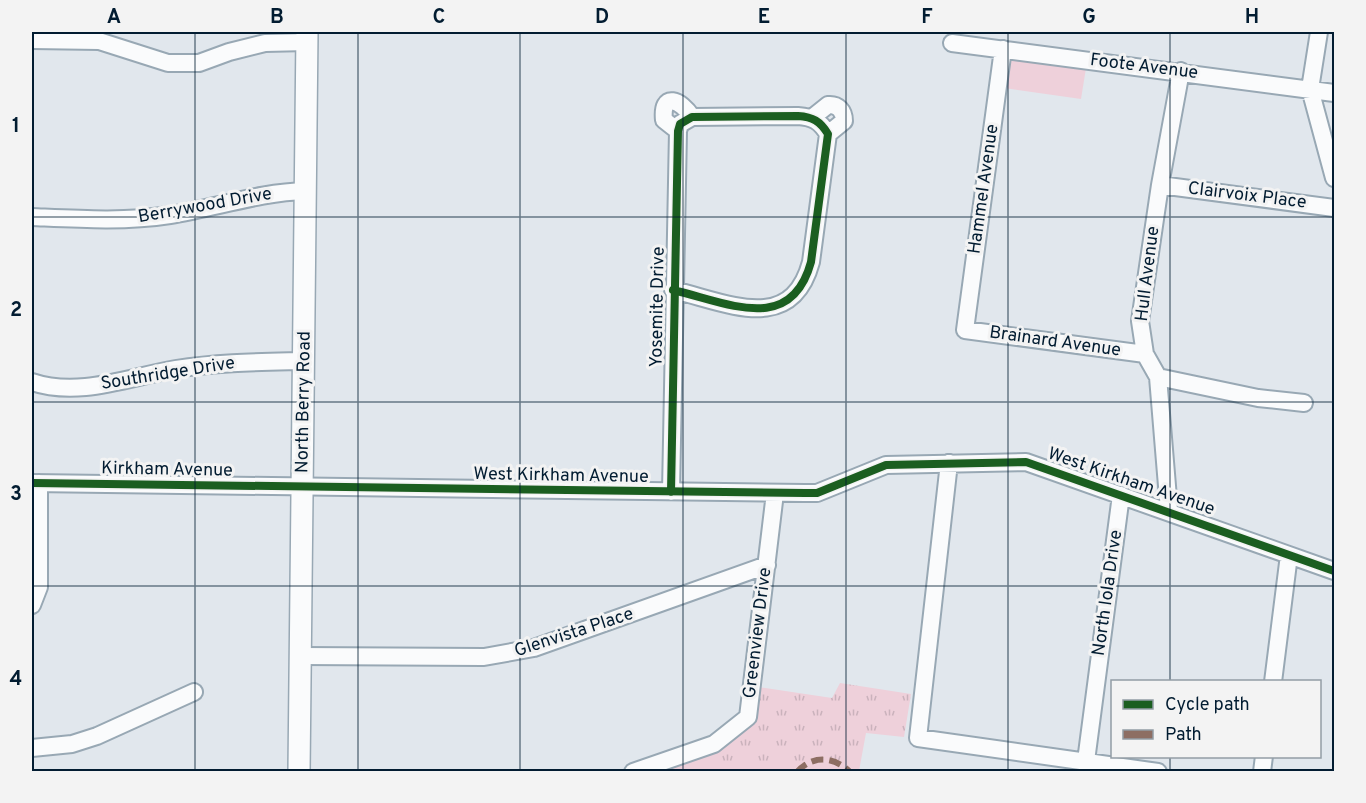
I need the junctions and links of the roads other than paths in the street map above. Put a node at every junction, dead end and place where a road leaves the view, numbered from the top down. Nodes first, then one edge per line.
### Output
1 (1319, 32) edge
2 (307, 37) edge
3 (32, 40) edge
4 (952, 43) dead end
5 (1003, 49) junction
6 (1181, 71) junction
7 (1310, 89) junction
8 (1335, 93) edge
9 (813, 117) junction
10 (828, 134) junction
11 (1335, 178) edge
12 (1160, 185) junction
13 (306, 191) junction
14 (1335, 208) edge
15 (32, 217) edge
16 (673, 290) junction
17 (965, 330) joint
18 (1145, 354) junction
19 (305, 361) junction
20 (1158, 377) junction
21 (32, 382) edge
22 (1304, 403) dead end
23 (949, 463) junction
24 (35, 483) edge
25 (303, 487) junction
26 (670, 492) junction
27 (775, 493) junction
28 (1121, 495) junction
29 (1169, 510) junction
30 (1289, 555) junction
31 (767, 565) junction
32 (1335, 571) edge
33 (32, 605) edge
34 (300, 656) junction
35 (1274, 680) edge
36 (194, 692) dead end
37 (32, 747) edge
38 (1086, 761) junction
39 (1065, 765) edge
40 (299, 771) edge
41 (633, 771) edge
42 (1158, 771) edge

1 - 7 street
2 - 3 street
2 - 13 main road, North Berry Road
4 - 5 street, Foote Avenue
5 - 6 street, Foote Avenue
5 - 17 street, Hammel Avenue
6 - 7 street, Foote Avenue
6 - 12 street, Hull Avenue
7 - 8 street, Foote Avenue
7 - 11 street
9 - 10 street
9 - 10 street
9 - 16 street, Yosemite Drive
10 - 16 street
12 - 14 street, Clairvoix Place
12 - 18 street, Hull Avenue
13 - 15 street, Berrywood Drive
13 - 19 main road, North Berry Road
16 - 26 street, Yosemite Drive
17 - 18 street, Brainard Avenue
18 - 20 street, Hull Avenue
19 - 21 street, Southridge Drive
19 - 25 main road, North Berry Road
20 - 22 street
20 - 29 street, Hull Avenue
23 - 27 street, West Kirkham Avenue
23 - 28 street, West Kirkham Avenue
23 - 39 street
24 - 25 street, Kirkham Avenue
24 - 33 street
25 - 26 street, West Kirkham Avenue
25 - 34 main road, North Berry Road
26 - 27 street, West Kirkham Avenue
27 - 31 street, Greenview Drive
28 - 29 street, West Kirkham Avenue
28 - 38 street, North Iola Drive
29 - 30 street, West Kirkham Avenue
30 - 32 street, West Kirkham Avenue
30 - 35 street
31 - 34 street, Glenvista Place
31 - 41 street, Greenview Drive
34 - 40 main road, North Berry Road
36 - 37 street
38 - 39 street
38 - 42 street

